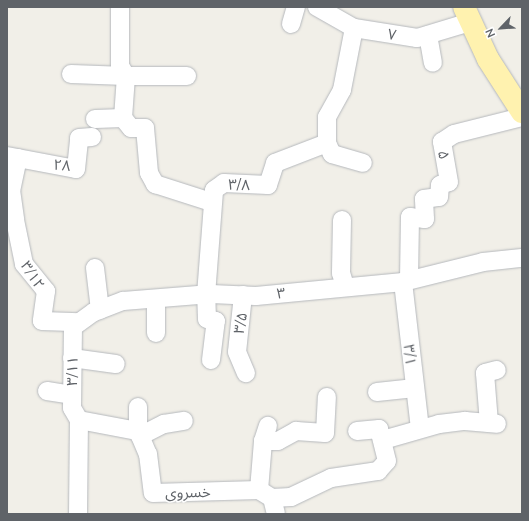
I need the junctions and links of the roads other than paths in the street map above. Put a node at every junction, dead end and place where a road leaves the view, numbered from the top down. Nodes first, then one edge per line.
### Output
1 (120, 7) edge
2 (317, 7) edge
3 (467, 14) edge
4 (354, 28) junction
5 (428, 35) junction
6 (433, 63) dead end
7 (71, 74) dead end
8 (126, 76) junction
9 (187, 76) dead end
10 (522, 112) edge
11 (522, 117) edge
12 (123, 118) junction
13 (95, 119) dead end
14 (92, 137) dead end
15 (327, 143) junction
16 (12, 157) edge
17 (363, 163) dead end
18 (211, 202) junction
19 (410, 217) joint
20 (342, 220) dead end
21 (12, 240) edge
22 (522, 258) edge
23 (95, 268) dead end
24 (406, 281) junction
25 (345, 286) junction
26 (206, 295) junction
27 (243, 296) junction
28 (156, 300) junction
29 (100, 310) junction
30 (79, 322) junction
31 (156, 333) dead end
32 (72, 358) junction
33 (212, 360) dead end
34 (116, 364) dead end
35 (497, 370) dead end
36 (246, 373) dead end
37 (415, 388) junction
38 (47, 391) dead end
39 (378, 392) dead end
40 (72, 395) junction
41 (327, 397) dead end
42 (138, 407) dead end
43 (79, 420) junction
44 (184, 421) dead end
45 (420, 428) junction
46 (357, 431) dead end
47 (139, 433) junction
48 (383, 440) junction
49 (269, 501) edge
50 (78, 514) edge

1 - 8 street
2 - 4 street, ۷
3 - 5 street, ۷
3 - 10 main road
4 - 5 street, ۷
4 - 15 street
5 - 6 street
7 - 8 street
8 - 9 street
8 - 12 street
11 - 19 street, ۵
12 - 13 street
12 - 18 street
14 - 16 street, ۲۸
15 - 17 street
15 - 18 street, ۳/۸
16 - 21 street, ۳/۱۲
18 - 26 street, ۳/۸
19 - 24 street, ۳/۱
20 - 25 street
21 - 30 street, ۳/۱۲
22 - 24 street, ۳
23 - 29 street
24 - 25 street, ۳
24 - 37 street, ۳/۱
25 - 27 street, ۳
26 - 27 street, ۳
26 - 28 street, ۳
26 - 33 street
27 - 36 street, ۳/۵
28 - 29 street, ۳
28 - 31 street
29 - 30 street, ۳
30 - 32 street, ۳/۱۱
32 - 34 street
32 - 40 street, ۳/۱۱
35 - 45 street
37 - 39 street
37 - 45 street, ۳/۱
38 - 40 street
40 - 43 street, ۳/۱۱
41 - 49 street
42 - 47 street
43 - 47 street
43 - 50 street
44 - 47 street
45 - 48 street
46 - 48 street
47 - 49 street, خسروی
48 - 49 street, خسروی

